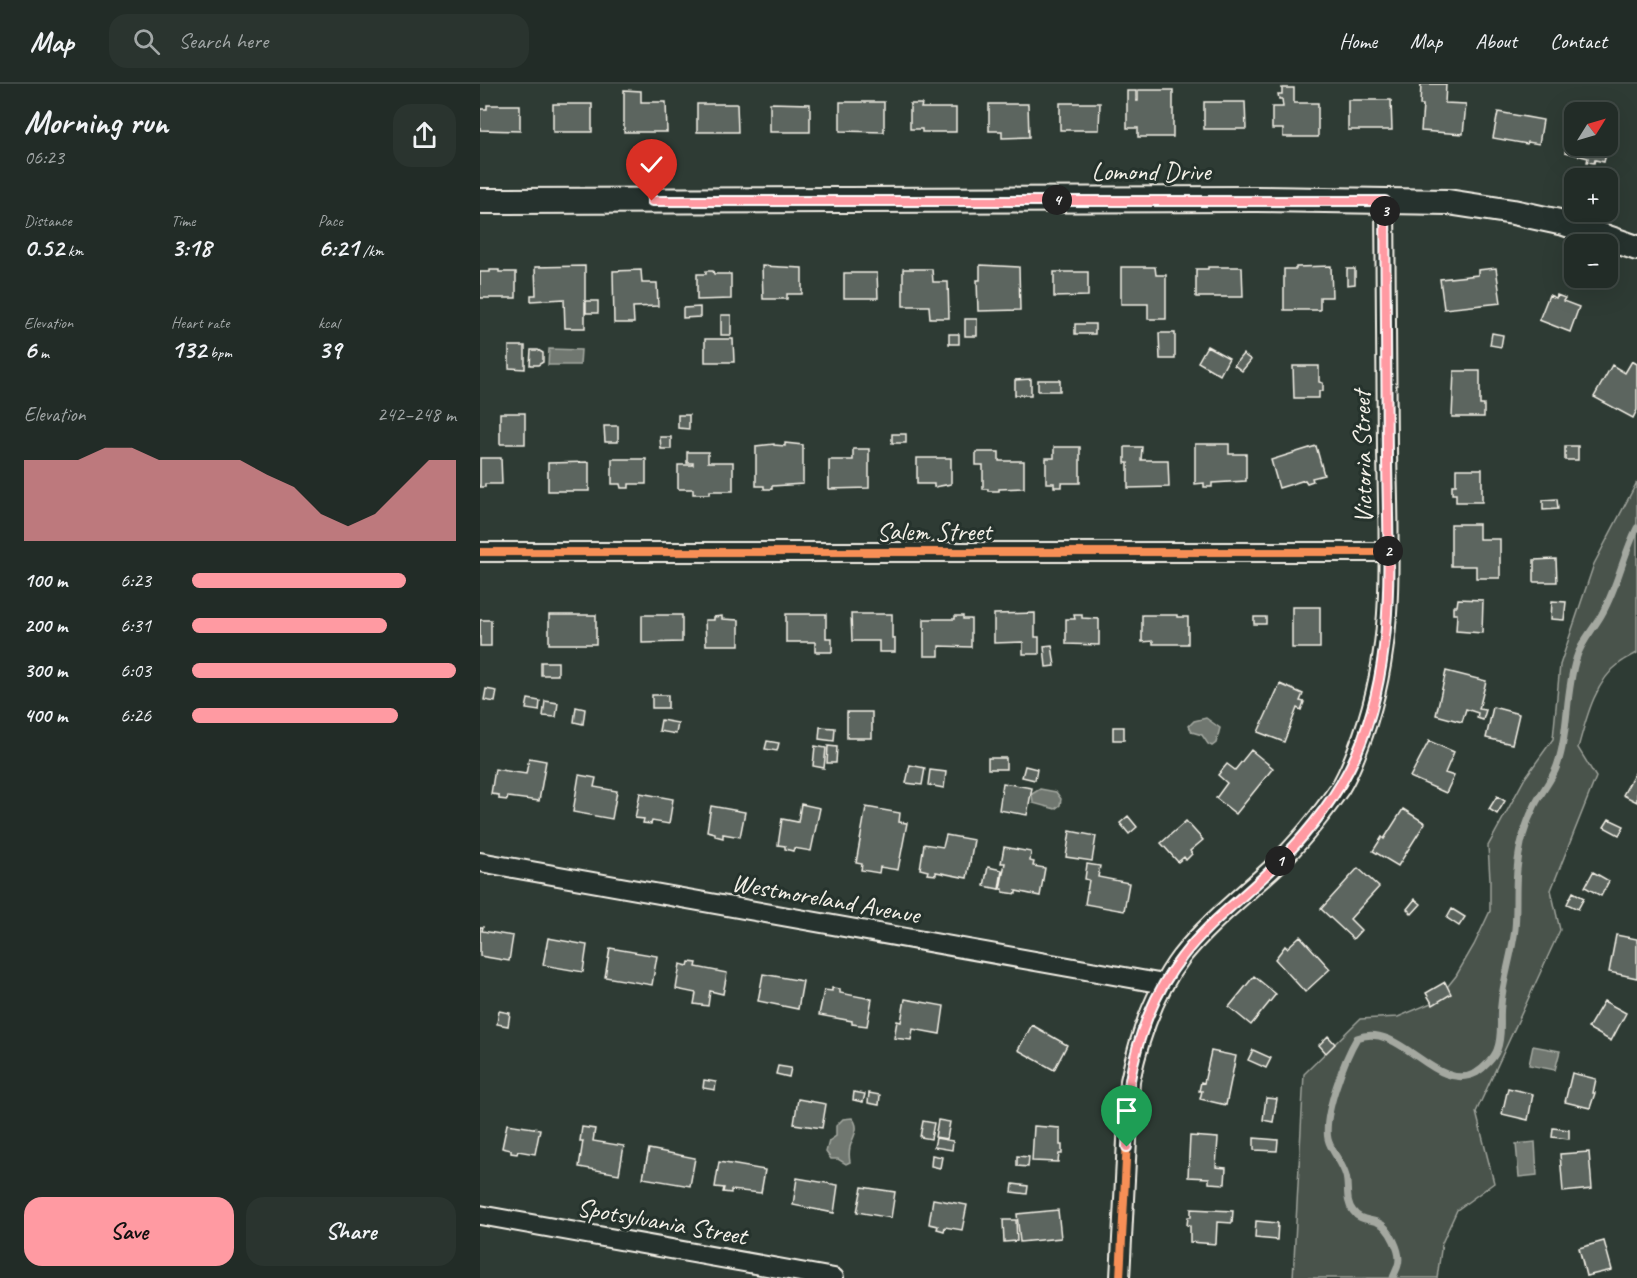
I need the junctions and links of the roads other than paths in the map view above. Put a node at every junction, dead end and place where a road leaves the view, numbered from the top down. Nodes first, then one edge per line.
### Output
1 (480, 201) edge
2 (1385, 201) junction
3 (1637, 248) edge
4 (480, 552) edge
5 (1388, 552) junction
6 (480, 862) edge
7 (1164, 984) junction
8 (480, 1215) edge
9 (834, 1278) edge
10 (1120, 1278) edge

1 - 2 main road, Lomond Drive
2 - 3 main road, Lomond Drive
2 - 5 street, Victoria Street
4 - 5 street, Salem Street
5 - 7 street, Victoria Street
6 - 7 street, Westmoreland Avenue
7 - 10 street, Victoria Street
8 - 9 street, Spotsylvania Street

